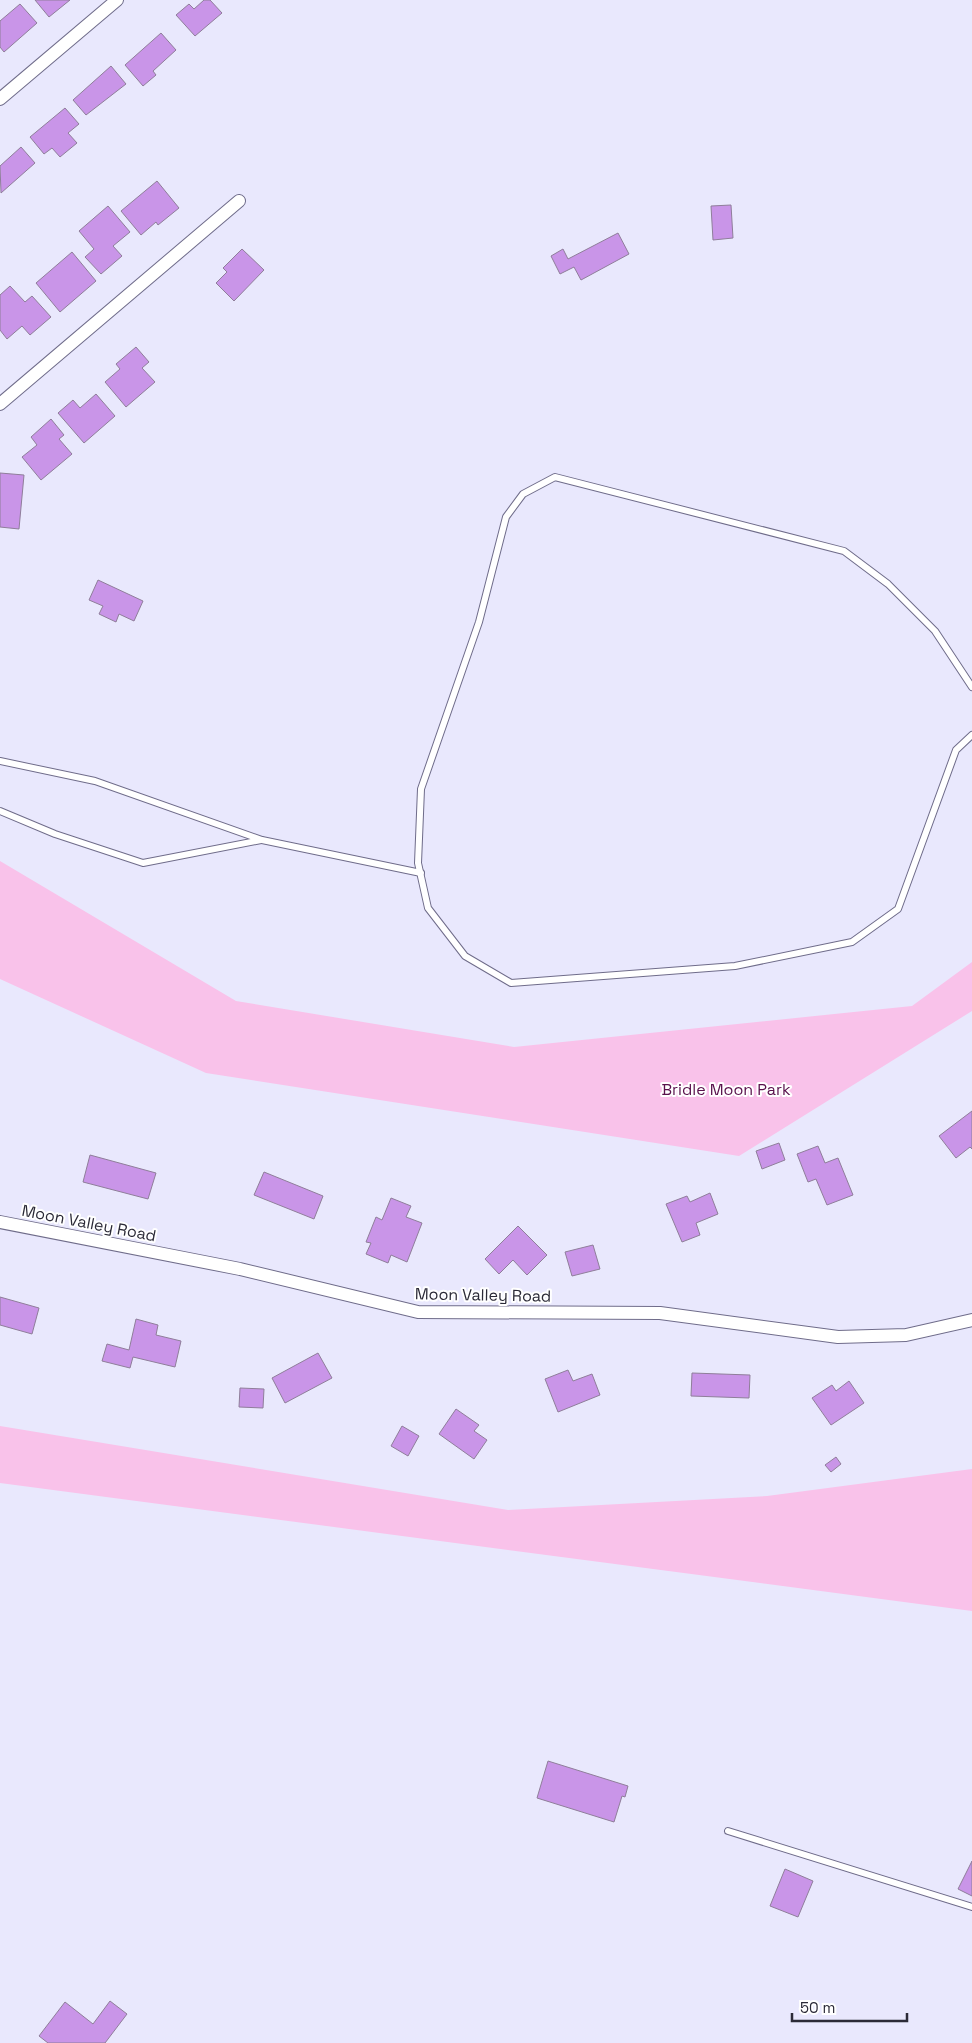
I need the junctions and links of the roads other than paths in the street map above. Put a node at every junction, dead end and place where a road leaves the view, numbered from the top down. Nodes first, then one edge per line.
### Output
1 (117, 0) edge
2 (0, 99) edge
3 (239, 201) dead end
4 (0, 404) edge
5 (972, 686) edge
6 (972, 735) edge
7 (0, 761) edge
8 (0, 811) edge
9 (262, 840) junction
10 (420, 873) junction
11 (0, 1222) edge
12 (972, 1320) edge
13 (728, 1831) dead end
14 (972, 1907) edge

1 - 2 street
3 - 4 street
5 - 10 lane
6 - 10 lane
7 - 9 lane
8 - 9 lane
9 - 10 lane
11 - 12 street, Moon Valley Road
13 - 14 lane

